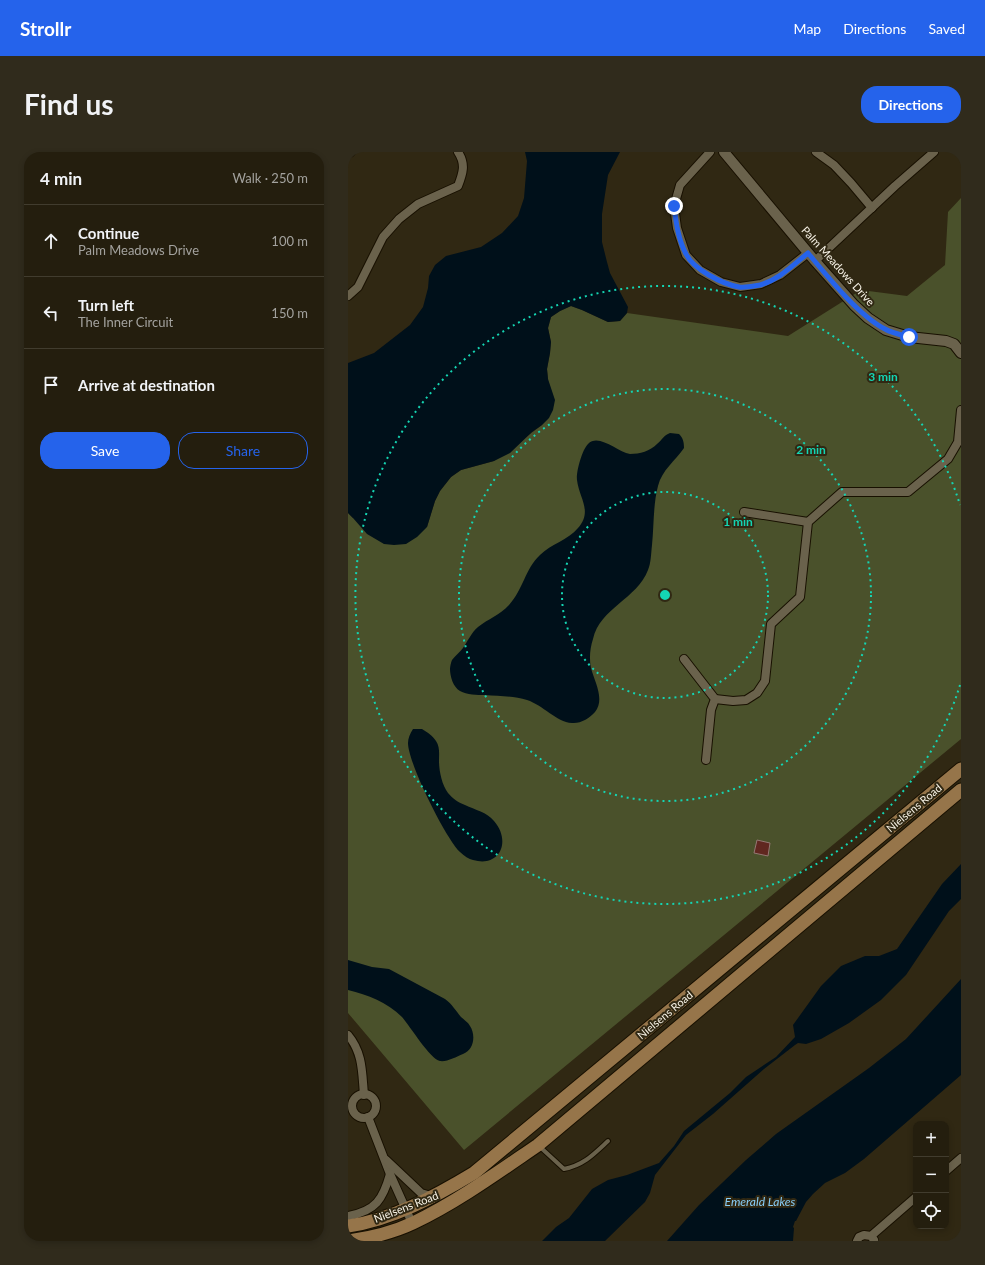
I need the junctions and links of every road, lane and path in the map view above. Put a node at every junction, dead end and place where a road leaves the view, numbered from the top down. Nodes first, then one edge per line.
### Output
1 (351, 152) edge
2 (458, 152) edge
3 (710, 152) edge
4 (724, 152) edge
5 (816, 152) edge
6 (934, 152) edge
7 (348, 154) edge
8 (872, 208) junction
9 (808, 253) junction
10 (815, 261) junction
11 (348, 296) edge
12 (961, 352) edge
13 (961, 410) edge
14 (744, 512) dead end
15 (808, 522) junction
16 (684, 659) dead end
17 (716, 699) junction
18 (706, 760) dead end
19 (961, 769) edge
20 (961, 790) edge
21 (348, 1035) edge
22 (364, 1095) junction
23 (350, 1108) edge
24 (368, 1117) junction
25 (608, 1140) dead end
26 (538, 1145) junction
27 (961, 1158) edge
28 (385, 1159) junction
29 (949, 1168) edge
30 (390, 1174) junction
31 (434, 1197) junction
32 (913, 1200) edge
33 (405, 1209) junction
34 (348, 1216) edge
35 (412, 1223) junction
36 (348, 1226) edge
37 (872, 1239) edge
38 (348, 1241) edge
39 (857, 1241) edge

1 - 7 street
2 - 11 street
3 - 9 street
4 - 9 street, Palm Meadows Drive
5 - 8 street
6 - 8 street
8 - 10 street
9 - 10 street, Palm Meadows Drive
10 - 12 street, Palm Meadows Drive
13 - 15 street
14 - 15 street
15 - 17 street
16 - 17 street
17 - 18 street
19 - 31 main road, Nielsens Road
20 - 26 main road, Nielsens Road
21 - 22 street
22 - 23 street
22 - 24 street
23 - 24 street
24 - 28 street
25 - 26 lane
26 - 35 main road, Nielsens Road
27 - 29 street
28 - 30 street
28 - 31 street
30 - 33 street
30 - 34 street
31 - 33 main road, Nielsens Road
32 - 37 street
33 - 35 street
33 - 36 main road, Nielsens Road
35 - 38 main road, Nielsens Road
37 - 39 street

